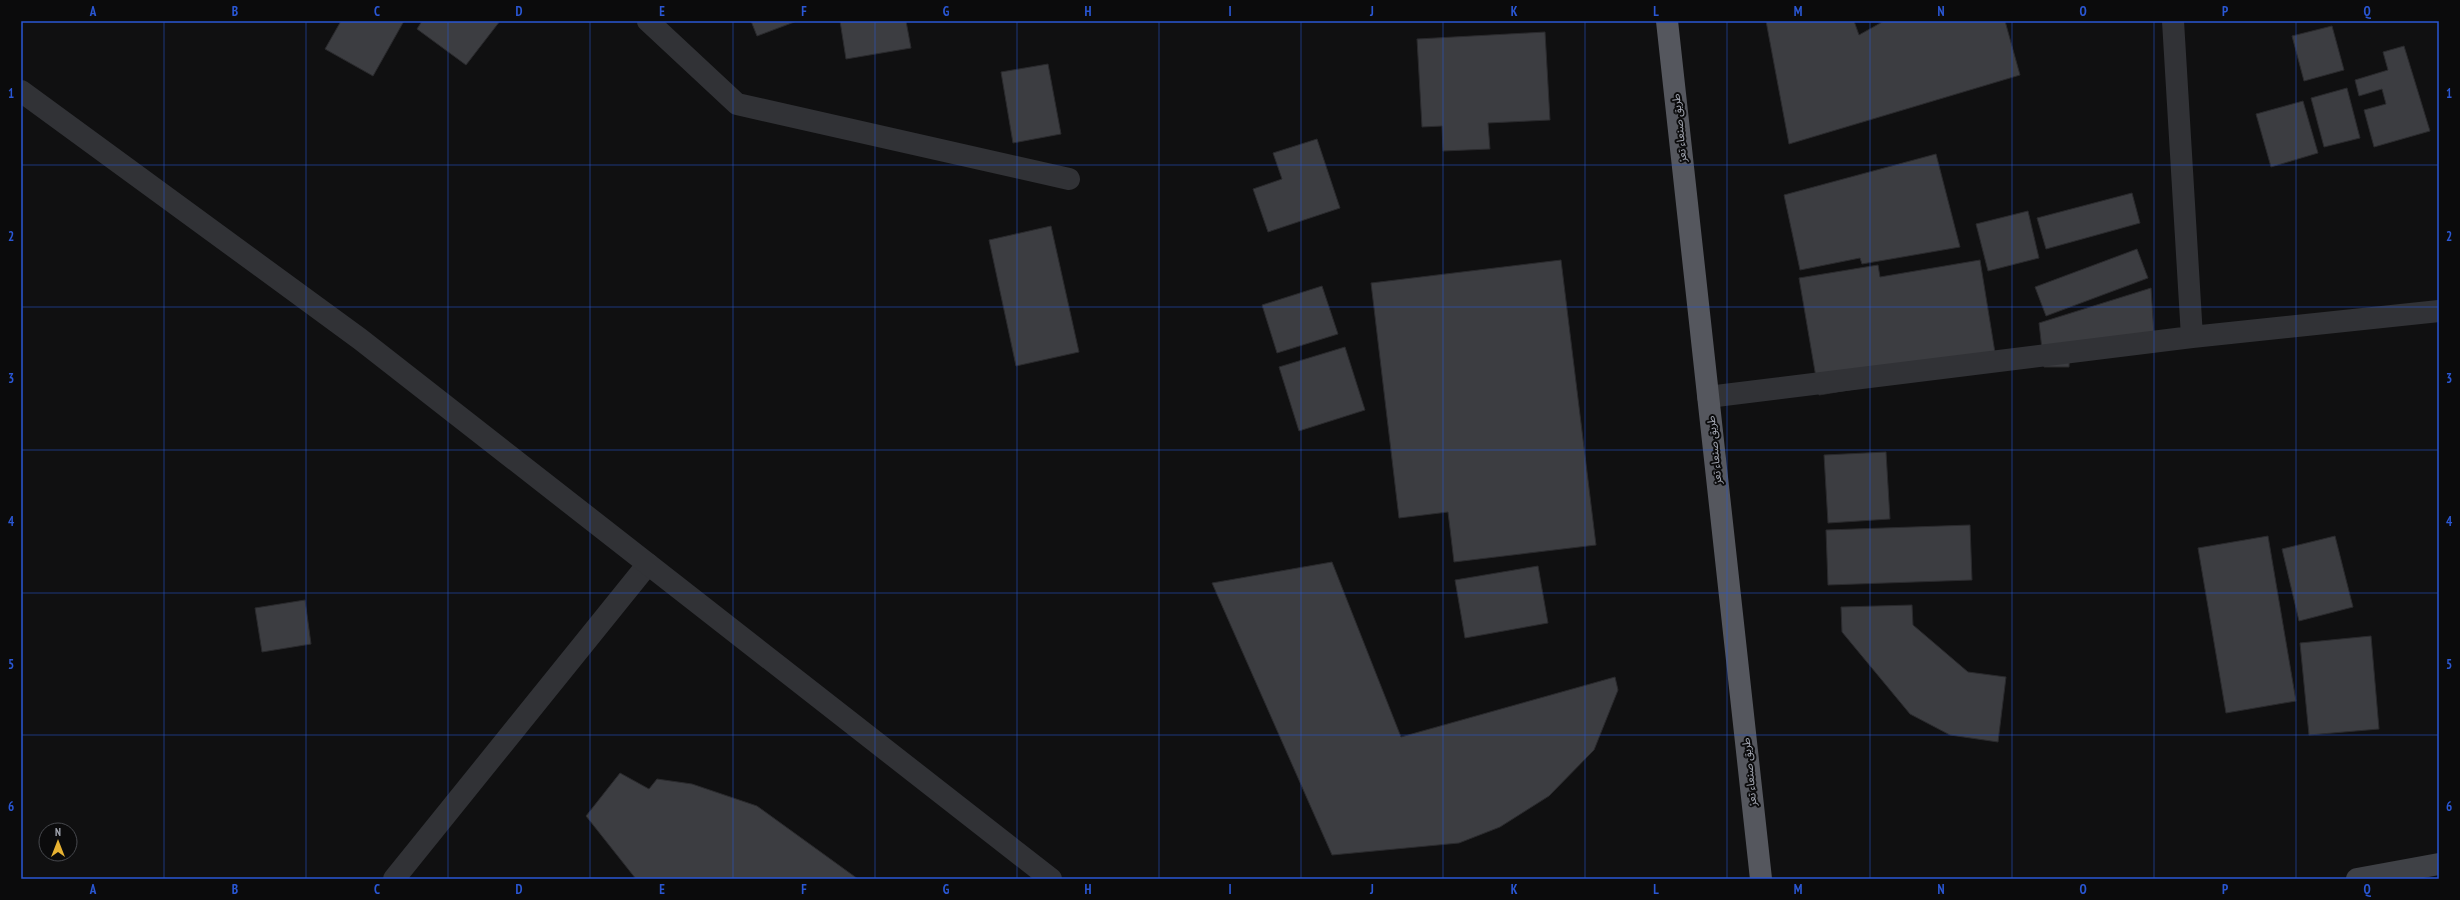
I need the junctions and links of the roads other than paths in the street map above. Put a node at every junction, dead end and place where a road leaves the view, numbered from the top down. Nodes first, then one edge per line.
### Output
1 (648, 21) edge
2 (1667, 21) edge
3 (2173, 21) edge
4 (21, 91) edge
5 (1069, 179) dead end
6 (2439, 311) edge
7 (2192, 337) junction
8 (1708, 397) junction
9 (648, 564) junction
10 (2439, 864) edge
11 (394, 879) edge
12 (1051, 879) edge
13 (1761, 879) edge
14 (2357, 879) edge

1 - 5 street
2 - 8 highway, طريق صنعاء تعز
3 - 7 street
4 - 9 street
6 - 7 street
7 - 8 street
8 - 13 highway, طريق صنعاء تعز
9 - 11 street
9 - 12 street
10 - 14 main road

